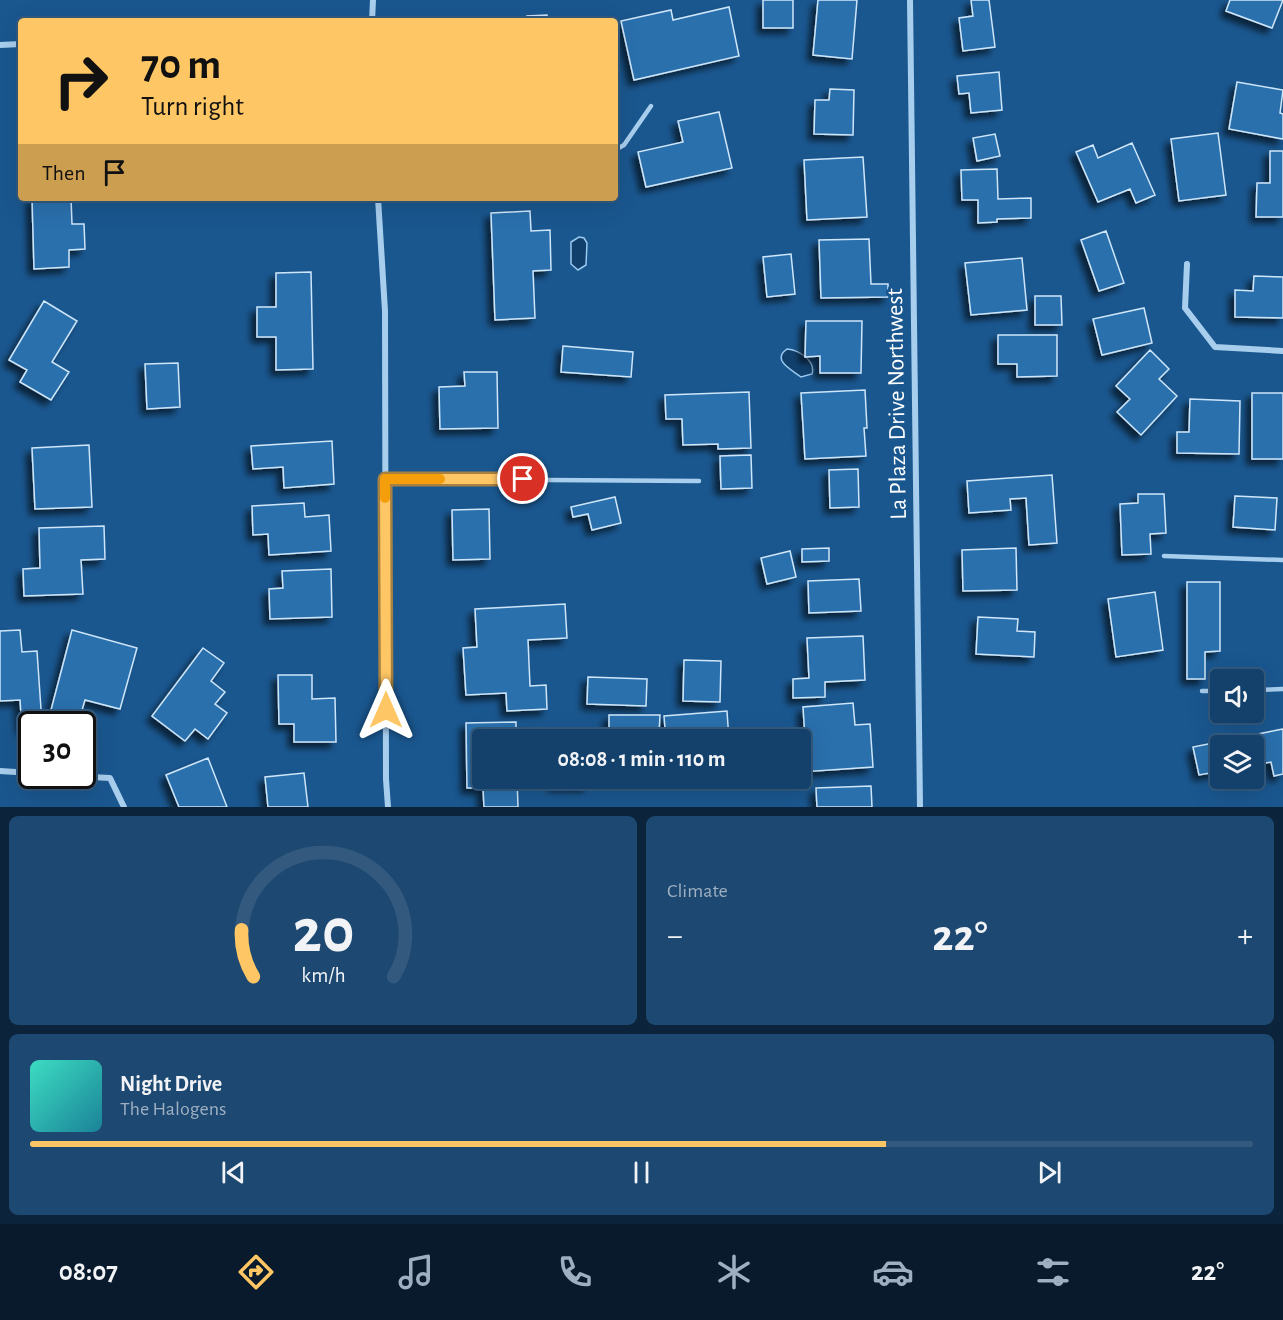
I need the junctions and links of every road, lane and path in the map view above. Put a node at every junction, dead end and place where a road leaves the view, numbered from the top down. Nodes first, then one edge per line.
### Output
1 (373, 0) edge
2 (910, 0) edge
3 (372, 18) edge
4 (18, 44) edge
5 (0, 45) edge
6 (651, 106) dead end
7 (618, 148) edge
8 (378, 201) edge
9 (1187, 264) dead end
10 (1283, 351) edge
11 (385, 479) junction
12 (699, 481) dead end
13 (1164, 556) dead end
14 (1283, 560) edge
15 (1283, 689) edge
16 (1264, 690) edge
17 (1202, 691) dead end
18 (1210, 691) edge
19 (0, 771) edge
20 (18, 772) edge
21 (96, 777) edge
22 (124, 807) edge
23 (388, 807) edge
24 (920, 807) edge

1 - 3 street
2 - 24 street, La Plaza Drive Northwest
4 - 5 street
6 - 7 lane
8 - 11 street
9 - 10 street
11 - 12 lane
11 - 23 street
13 - 14 lane
15 - 16 lane
17 - 18 lane
19 - 20 street
21 - 22 street

